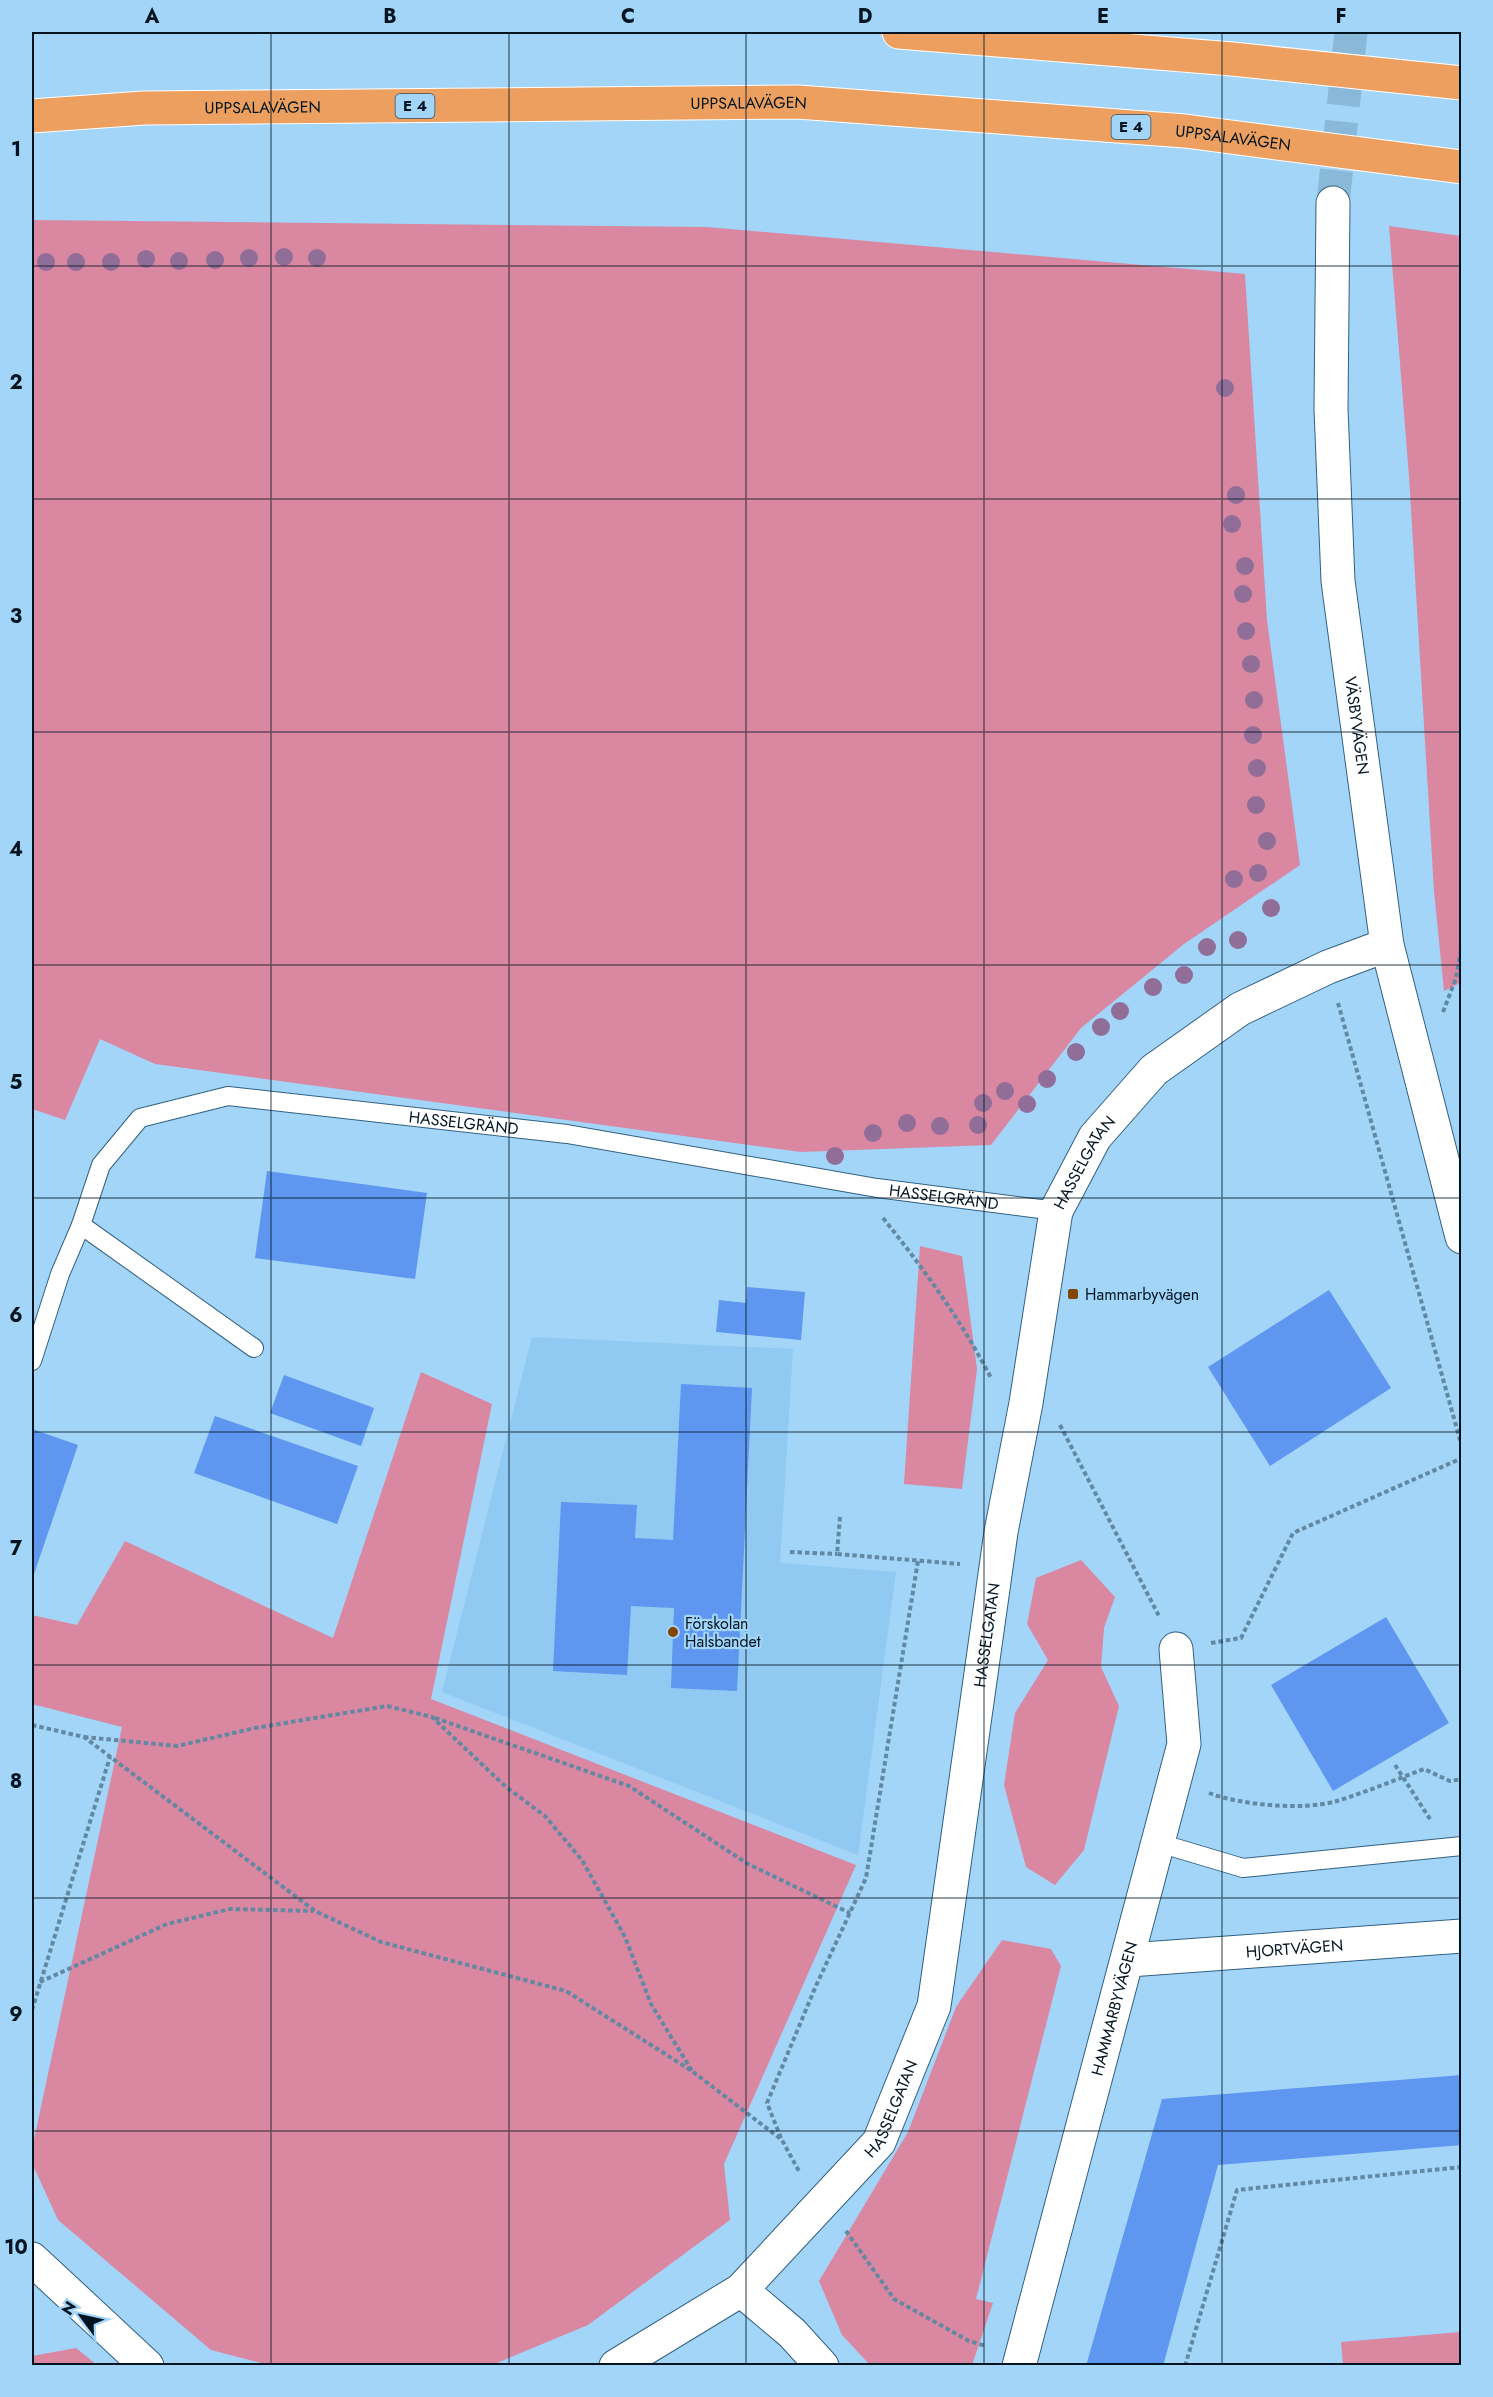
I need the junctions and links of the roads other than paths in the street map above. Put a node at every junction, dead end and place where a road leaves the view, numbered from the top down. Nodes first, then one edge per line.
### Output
1 (899, 32) edge
2 (1461, 83) edge
3 (32, 116) edge
4 (1461, 167) edge
5 (1334, 203) tunnel mouth
6 (1387, 945) junction
7 (1056, 1211) junction
8 (81, 1225) junction
9 (1461, 1237) edge
10 (254, 1348) dead end
11 (32, 1361) edge
12 (1176, 1649) road end
13 (1159, 1843) junction
14 (1461, 1846) edge
15 (1461, 1936) edge
16 (1129, 1960) junction
17 (32, 2259) edge
18 (741, 2290) junction
19 (1021, 2360) edge
20 (147, 2366) edge
21 (616, 2366) edge
22 (822, 2366) edge

1 - 2 highway
3 - 4 highway, UPPSALAVÄGEN / E 4
5 - 6 street, VÄSBYVÄGEN
6 - 7 street, HASSELGATAN
6 - 9 street, VÄSBYVÄGEN
7 - 8 lane, HASSELGRÄND
7 - 18 street, HASSELGATAN
8 - 10 lane
8 - 11 lane, HASSELGRÄND
12 - 13 street, HAMMARBYVÄGEN
13 - 14 lane
13 - 16 street, HAMMARBYVÄGEN
15 - 16 street, HJORTVÄGEN
16 - 19 street, HAMMARBYVÄGEN
17 - 20 street
18 - 21 street, HASSELGATAN
18 - 22 street

